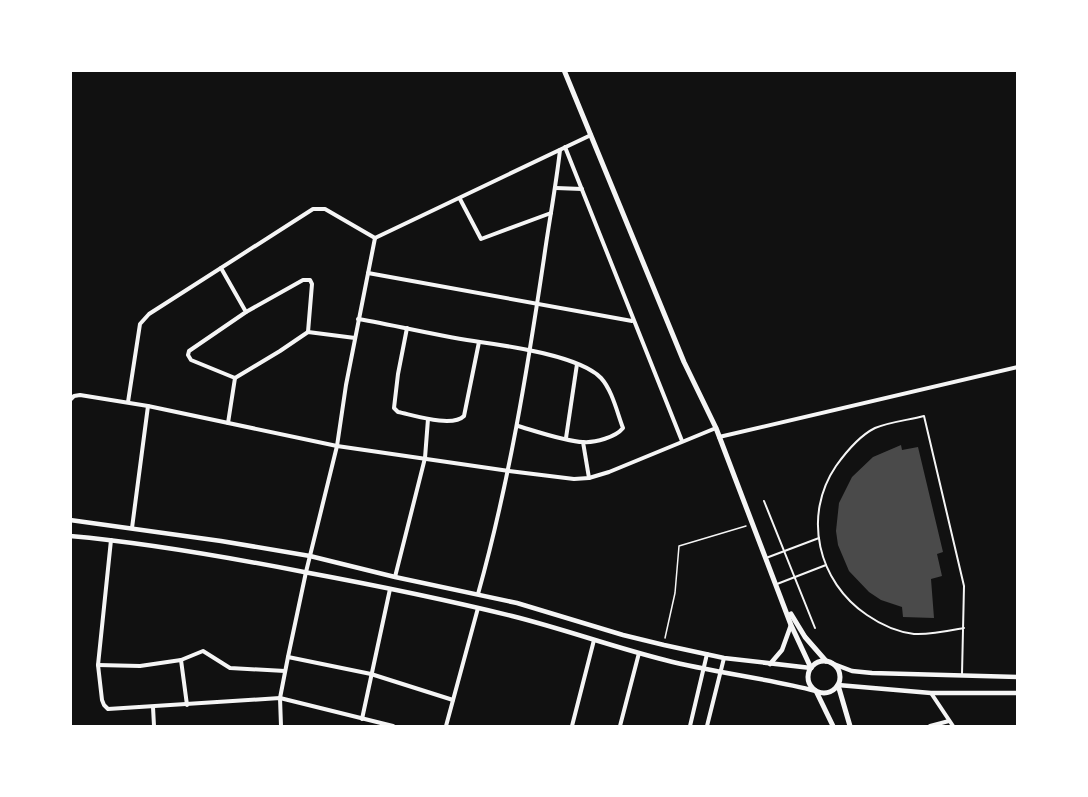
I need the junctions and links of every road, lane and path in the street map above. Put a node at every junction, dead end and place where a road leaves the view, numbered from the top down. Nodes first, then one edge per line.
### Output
1 (564, 70) edge
2 (591, 135) junction
3 (565, 147) junction
4 (560, 150) junction
5 (556, 188) junction
6 (582, 189) junction
7 (460, 199) junction
8 (551, 213) junction
9 (375, 238) junction
10 (221, 267) junction
11 (368, 273) junction
12 (537, 304) junction
13 (246, 312) junction
14 (358, 319) junction
15 (632, 321) junction
16 (407, 328) junction
17 (308, 332) junction
18 (355, 338) junction
19 (479, 342) junction
20 (531, 351) junction
21 (577, 364) junction
22 (1017, 368) edge
23 (235, 378) junction
24 (70, 400) edge
25 (128, 402) junction
26 (148, 406) junction
27 (428, 419) junction
28 (228, 423) junction
29 (518, 426) junction
30 (716, 428) junction
31 (719, 437) junction
32 (566, 438) junction
33 (681, 441) junction
34 (583, 442) junction
35 (337, 446) junction
36 (425, 458) junction
37 (509, 471) junction
38 (589, 478) junction
39 (764, 501) dead end
40 (70, 520) edge
41 (753, 525) junction
42 (132, 528) junction
43 (70, 536) edge
44 (819, 538) junction
45 (111, 540) junction
46 (784, 552) junction
47 (310, 556) junction
48 (766, 558) junction
49 (826, 565) junction
50 (306, 572) junction
51 (396, 577) junction
52 (795, 578) junction
53 (777, 584) junction
54 (390, 589) junction
55 (478, 594) junction
56 (785, 605) junction
57 (478, 608) junction
58 (791, 625) junction
59 (815, 628) dead end
60 (964, 628) junction
61 (594, 640) junction
62 (664, 645) junction
63 (639, 653) junction
64 (707, 654) junction
65 (288, 657) junction
66 (724, 658) junction
67 (181, 660) junction
68 (828, 662) junction
69 (770, 664) junction
70 (98, 665) junction
71 (811, 668) junction
72 (704, 669) junction
73 (285, 671) junction
74 (720, 672) junction
75 (370, 674) junction
76 (962, 675) junction
77 (1017, 677) edge
78 (838, 685) junction
79 (816, 691) junction
80 (930, 693) junction
81 (1017, 693) edge
82 (280, 698) junction
83 (453, 700) junction
84 (187, 705) junction
85 (153, 707) junction
86 (364, 719) junction
87 (949, 721) junction
88 (154, 726) edge
89 (282, 726) edge
90 (365, 726) edge
91 (393, 726) edge
92 (446, 726) edge
93 (572, 726) edge
94 (620, 726) edge
95 (690, 726) edge
96 (707, 726) edge
97 (833, 726) edge
98 (849, 726) edge
99 (930, 726) edge
100 (953, 726) edge

1 - 2 main road
2 - 3 street
2 - 30 main road
3 - 4 street
3 - 6 street
4 - 5 street
4 - 7 street
5 - 6 street
5 - 8 street
6 - 15 street
7 - 8 street
7 - 9 street
8 - 12 street
9 - 10 street
9 - 11 street
10 - 13 street
10 - 25 street
11 - 12 street
11 - 14 street
12 - 15 street
12 - 20 street
13 - 17 street
13 - 23 street
14 - 16 street
14 - 18 street
15 - 33 street
16 - 19 street
16 - 27 street
17 - 18 street
17 - 23 street
18 - 35 street
19 - 20 street
19 - 27 street
20 - 21 street
20 - 29 street
21 - 32 street
21 - 34 street
22 - 31 street
23 - 28 street
24 - 25 street
25 - 26 street
26 - 28 street
26 - 42 street
27 - 36 street
28 - 35 street
29 - 32 street
29 - 37 street
30 - 31 main road
30 - 33 street
31 - 41 main road
32 - 34 street
33 - 38 street
34 - 38 street
35 - 36 street
35 - 47 street
36 - 37 street
36 - 51 street
37 - 38 street
37 - 55 street
39 - 46 lane
40 - 42 street
41 - 48 main road
41 - 62 path
42 - 47 street
43 - 45 street
44 - 46 lane
44 - 49 lane
44 - 60 lane
45 - 50 street
45 - 70 street
46 - 48 lane
46 - 52 lane
47 - 50 street
47 - 51 street
48 - 53 main road
49 - 52 lane
49 - 60 lane
50 - 54 street
50 - 65 street
51 - 55 street
52 - 53 lane
52 - 59 lane
53 - 56 main road
54 - 57 street
54 - 75 street
55 - 62 street
56 - 58 main road
56 - 68 main road
57 - 61 street
57 - 83 street
58 - 69 street
58 - 71 main road
60 - 76 lane
61 - 63 street
61 - 93 street
62 - 64 street
63 - 72 street
63 - 94 street
64 - 66 street
64 - 72 street
65 - 73 street
65 - 75 street
66 - 69 street
66 - 74 street
67 - 70 street
67 - 73 street
67 - 84 street
68 - 71 main road
68 - 76 street
68 - 78 main road
69 - 71 street
70 - 85 street
71 - 79 main road
72 - 74 street
72 - 95 street
73 - 82 street
74 - 79 street
74 - 96 street
75 - 83 street
75 - 86 street
76 - 77 street
78 - 79 main road
78 - 80 street
78 - 98 main road
79 - 97 main road
80 - 81 street
80 - 87 street
82 - 84 street
82 - 86 street
82 - 89 street
83 - 92 street
84 - 85 street
85 - 88 street
86 - 90 street
86 - 91 street
87 - 99 street
87 - 100 street

